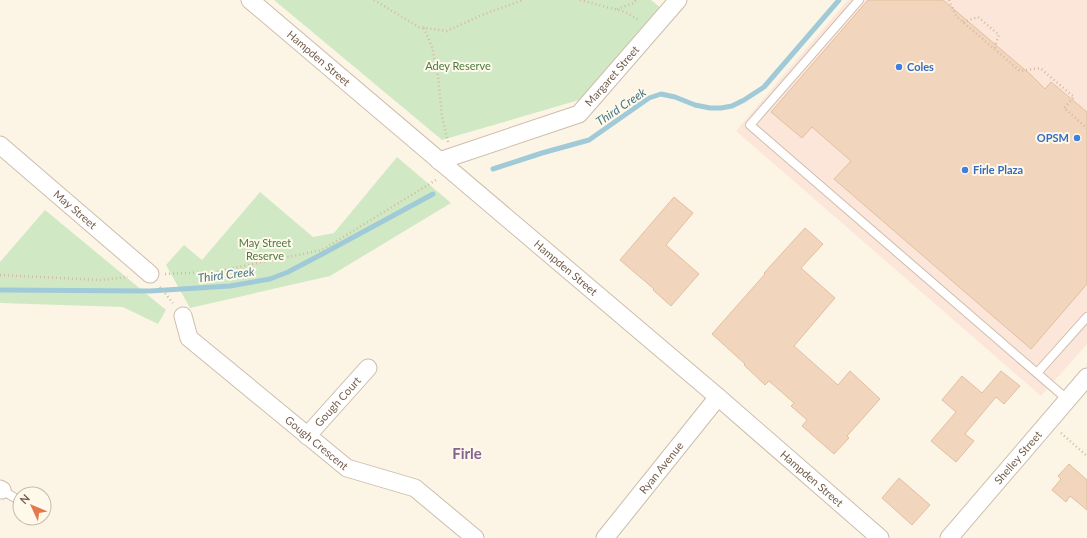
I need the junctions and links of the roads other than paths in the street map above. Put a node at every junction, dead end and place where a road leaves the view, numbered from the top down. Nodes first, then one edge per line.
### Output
1 (250, 0) edge
2 (859, 0) edge
3 (671, 3) edge
4 (0, 145) edge
5 (445, 166) junction
6 (150, 274) road end
7 (183, 316) road end
8 (1087, 317) edge
9 (368, 368) dead end
10 (1037, 373) junction
11 (1087, 378) edge
12 (718, 397) junction
13 (1068, 400) junction
14 (308, 436) junction
15 (1, 490) edge
16 (12, 496) edge
17 (475, 538) edge
18 (605, 538) edge
19 (880, 538) edge
20 (949, 538) edge

1 - 5 street, Hampden Street
2 - 10 lane
3 - 5 street, Margaret Street
4 - 6 street, May Street
5 - 12 street, Hampden Street
7 - 14 street, Gough Crescent
8 - 10 lane
9 - 14 street, Gough Court
10 - 13 lane
11 - 13 street, Shelley Street
12 - 18 street, Ryan Avenue
12 - 19 street, Hampden Street
13 - 20 street, Shelley Street
14 - 17 street, Gough Crescent
15 - 16 lane

